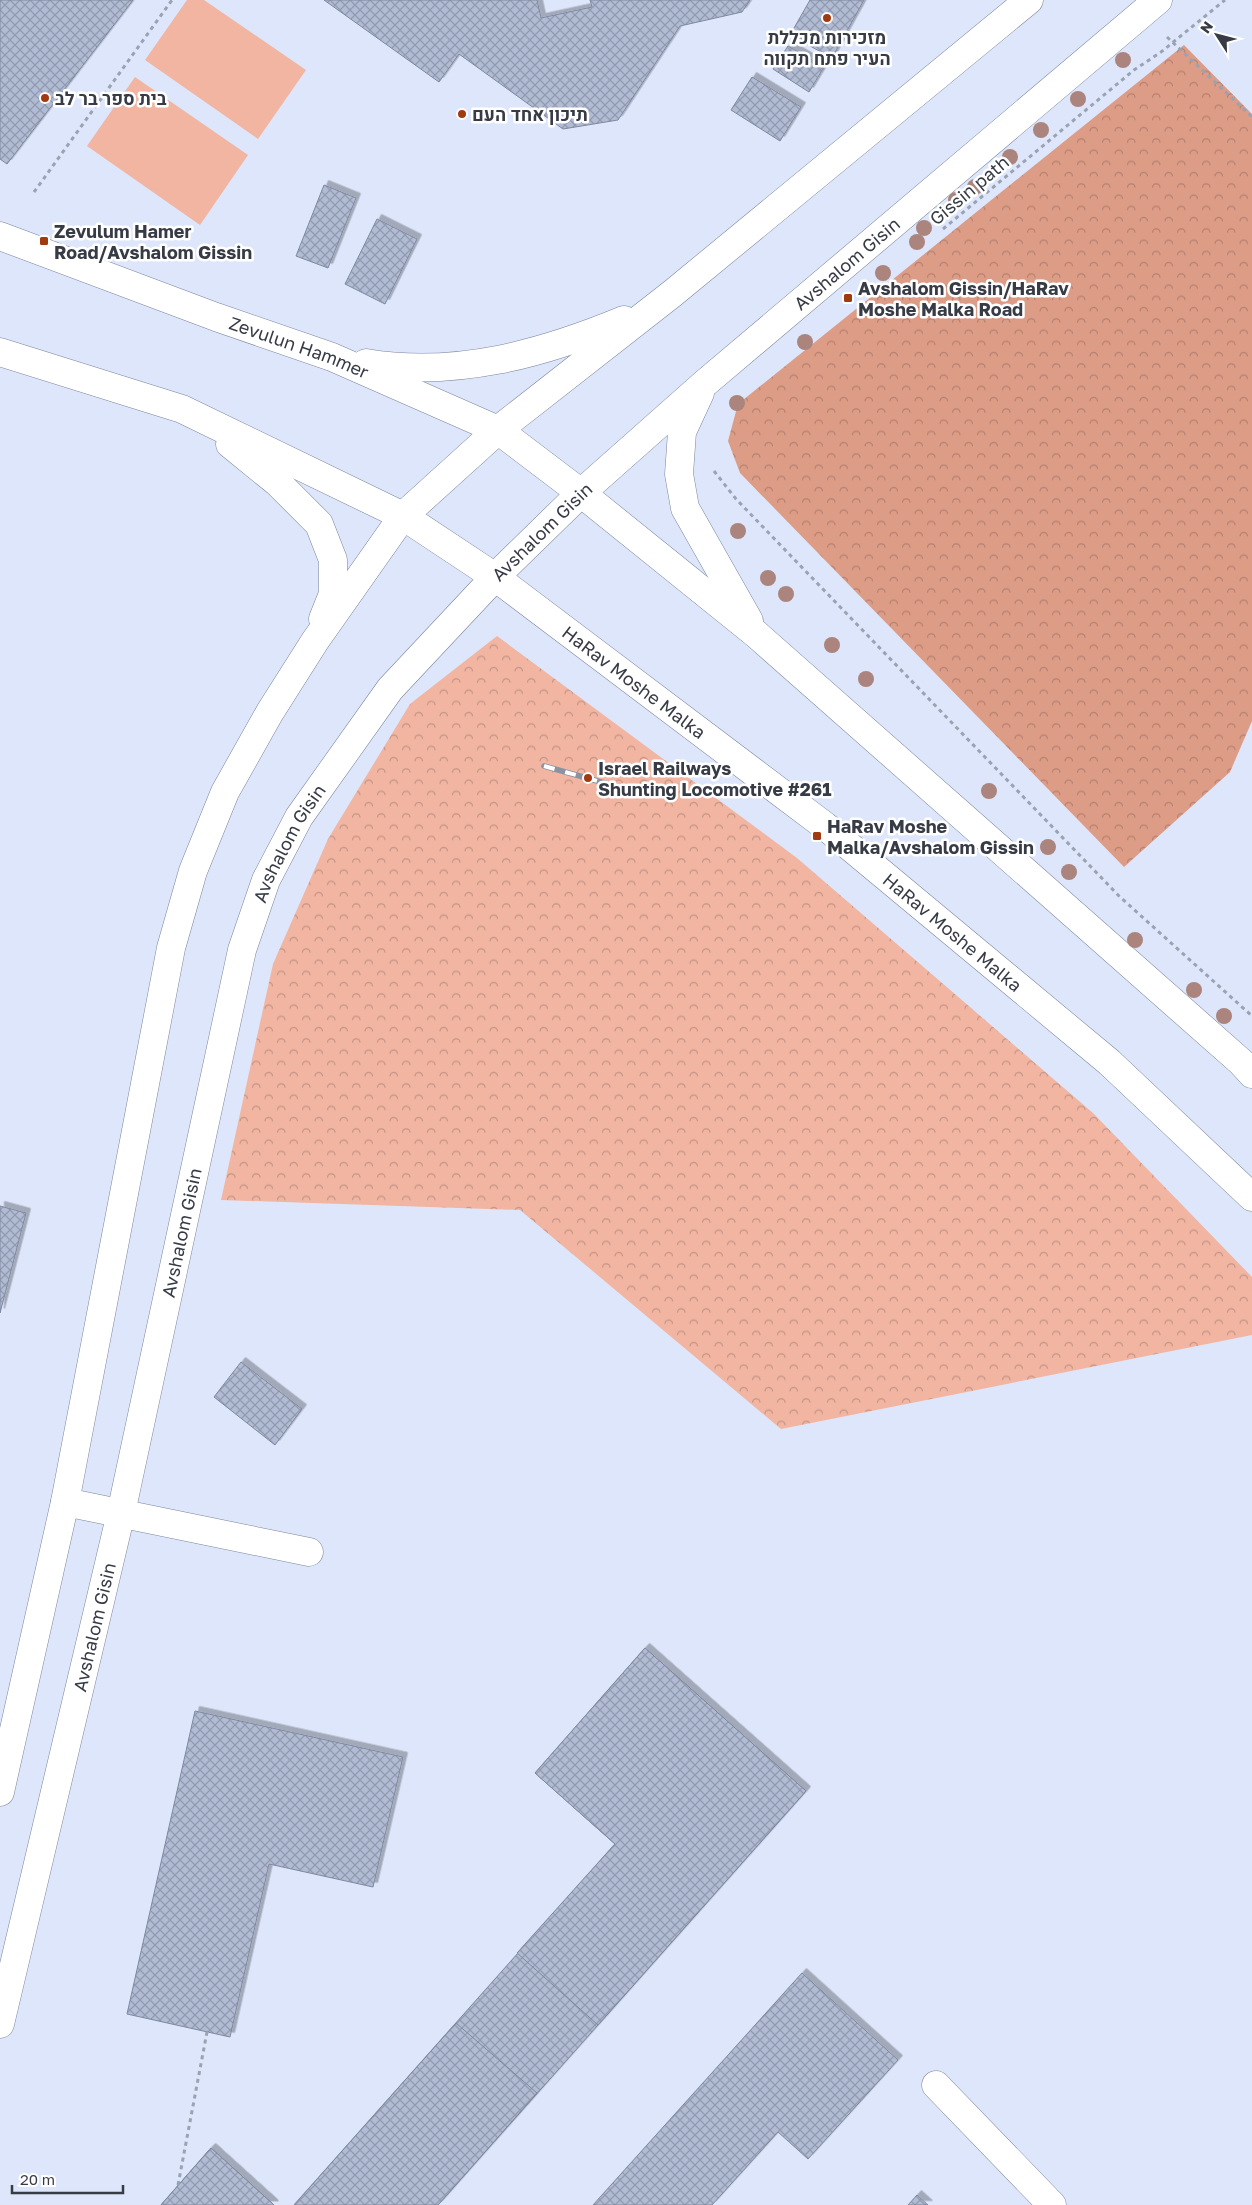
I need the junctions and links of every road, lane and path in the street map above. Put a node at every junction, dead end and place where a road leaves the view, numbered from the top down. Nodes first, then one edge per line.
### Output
1 (172, 0) edge
2 (1029, 0) edge
3 (1225, 0) edge
4 (1150, 6) edge
5 (1173, 42) junction
6 (1252, 117) edge
7 (34, 192) dead end
8 (937, 234) dead end
9 (0, 236) edge
10 (673, 293) junction
11 (0, 352) edge
12 (332, 357) junction
13 (704, 384) junction
14 (182, 409) junction
15 (498, 430) junction
16 (682, 432) junction
17 (581, 492) junction
18 (403, 516) junction
19 (495, 578) junction
20 (756, 634) junction
21 (315, 641) junction
22 (1252, 1016) edge
23 (1252, 1074) edge
24 (1252, 1197) edge
25 (65, 1502) junction
26 (121, 1514) junction
27 (309, 1552) dead end
28 (0, 1792) edge
29 (0, 2024) edge
30 (207, 2032) dead end
31 (936, 2085) dead end
32 (178, 2185) dead end
33 (1052, 2205) edge

1 - 7 path
2 - 10 street
3 - 5 path, Gissin path
4 - 5 path
4 - 13 street, Avshalom Gisin
5 - 6 path
5 - 8 path, Gissin path
9 - 12 street, Zevulun Hammer
10 - 12 street
10 - 15 street
11 - 14 street
12 - 15 street, Zevulun Hammer
13 - 16 street
13 - 17 street, Avshalom Gisin
14 - 18 street
14 - 21 street
15 - 17 street, Zevulun Hammer
15 - 18 street
16 - 20 street
16 - 22 path
17 - 19 street, Avshalom Gisin
17 - 20 street
18 - 19 street
18 - 21 street
19 - 24 street, HaRav Moshe Malka
19 - 26 street, Avshalom Gisin
20 - 23 street
21 - 25 street
25 - 26 street
25 - 28 street
26 - 27 street
26 - 29 street, Avshalom Gisin
30 - 32 path
31 - 33 street

